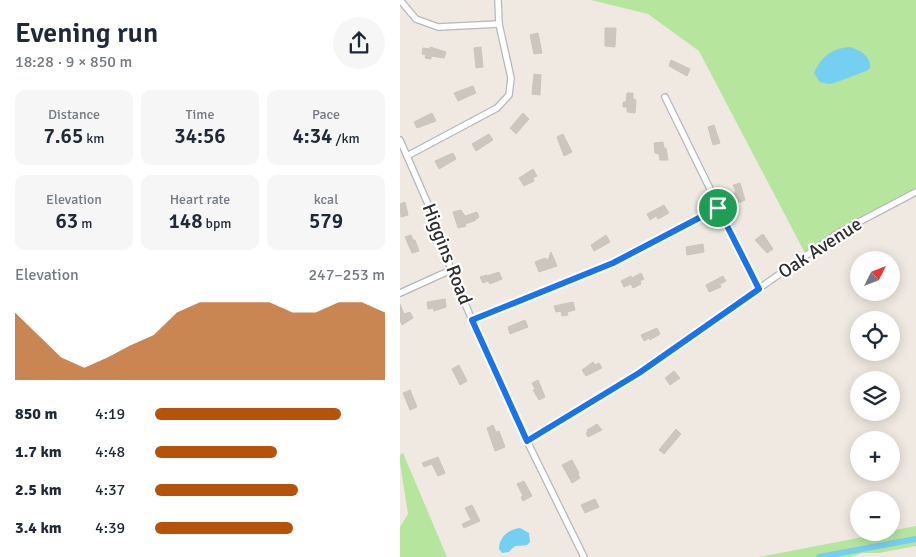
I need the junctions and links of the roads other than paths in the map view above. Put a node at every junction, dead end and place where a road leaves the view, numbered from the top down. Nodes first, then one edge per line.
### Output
1 (400, 0) edge
2 (498, 0) edge
3 (499, 24) junction
4 (665, 97) dead end
5 (400, 140) edge
6 (407, 156) junction
7 (916, 192) edge
8 (718, 208) junction
9 (451, 270) junction
10 (759, 289) junction
11 (400, 293) edge
12 (472, 320) junction
13 (527, 441) junction
14 (584, 557) edge

1 - 3 street
2 - 3 street
3 - 6 street
4 - 8 street
5 - 6 street, Higgins Road
6 - 9 street, Higgins Road
7 - 10 street, Oak Avenue
8 - 10 street
8 - 12 street
9 - 11 street
9 - 12 street, Higgins Road
10 - 13 street, Oak Avenue
12 - 13 street, Higgins Road
13 - 14 street, Higgins Road

